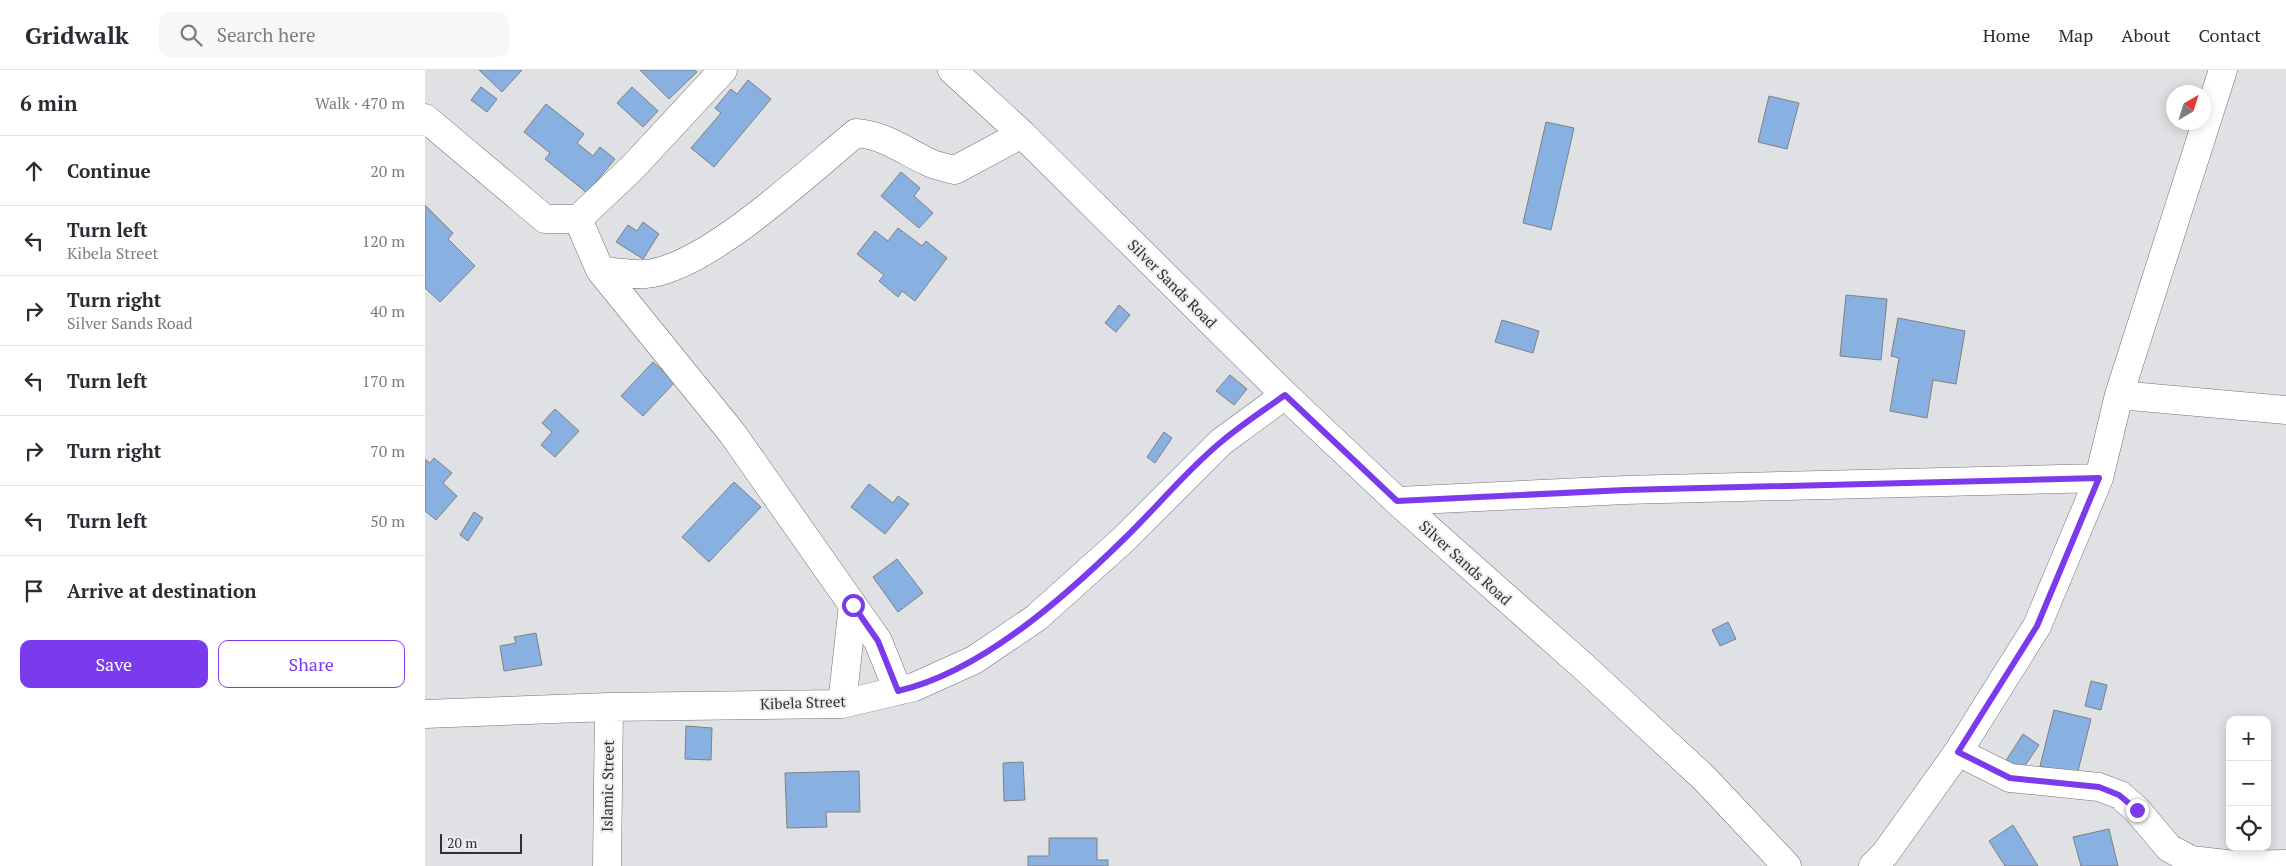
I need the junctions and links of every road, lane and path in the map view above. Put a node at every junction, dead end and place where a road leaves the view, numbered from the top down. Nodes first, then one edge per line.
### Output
1 (723, 70) edge
2 (952, 70) edge
3 (2223, 70) edge
4 (425, 118) edge
5 (1022, 134) junction
6 (578, 219) junction
7 (600, 270) junction
8 (1285, 395) junction
9 (2119, 395) junction
10 (2286, 410) edge
11 (2099, 478) junction
12 (1397, 501) junction
13 (853, 605) junction
14 (898, 691) junction
15 (842, 704) junction
16 (609, 707) junction
17 (425, 714) edge
18 (1958, 752) junction
19 (2286, 864) edge
20 (607, 866) edge
21 (1787, 866) edge
22 (1873, 866) edge

1 - 6 street
2 - 5 street, Silver Sands Road
3 - 9 street
4 - 6 street
5 - 7 street
5 - 8 street, Silver Sands Road
6 - 7 street
7 - 13 street
8 - 12 street, Silver Sands Road
8 - 14 street, Kibela Street
9 - 10 street
9 - 11 street
11 - 12 street
11 - 18 street
12 - 21 street, Silver Sands Road
13 - 14 street
13 - 15 street
14 - 15 street, Kibela Street
15 - 16 street, Kibela Street
16 - 17 street, Kibela Street
16 - 20 street, Islamic Street
18 - 19 street
18 - 22 street

